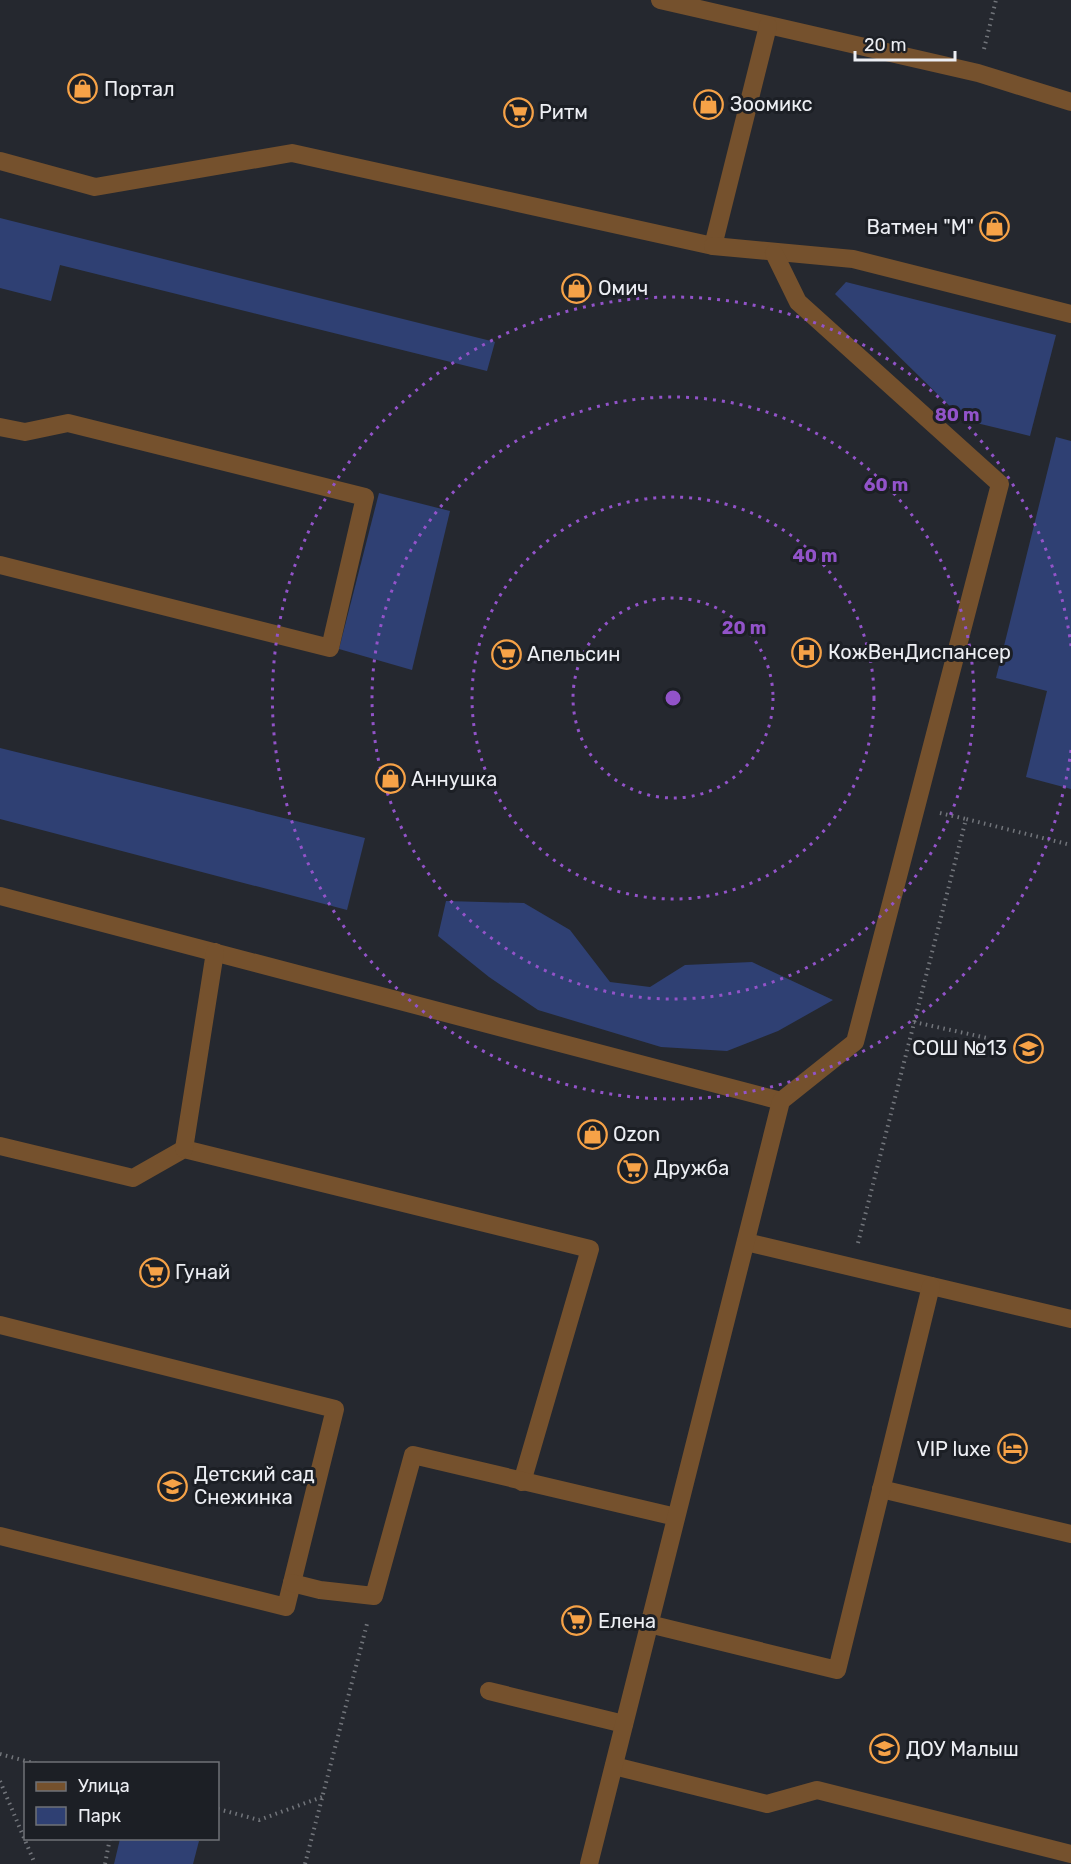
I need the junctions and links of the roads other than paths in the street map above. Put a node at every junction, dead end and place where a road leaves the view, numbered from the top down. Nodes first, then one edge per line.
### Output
1 (660, 0) edge
2 (768, 26) junction
3 (1071, 102) edge
4 (0, 161) edge
5 (713, 246) junction
6 (774, 253) junction
7 (1071, 314) edge
8 (0, 427) edge
9 (0, 566) edge
10 (0, 896) edge
11 (215, 952) junction
12 (781, 1101) junction
13 (0, 1146) edge
14 (184, 1149) junction
15 (746, 1242) junction
16 (931, 1286) junction
17 (1071, 1319) edge
18 (0, 1325) edge
19 (522, 1482) junction
20 (881, 1489) junction
21 (676, 1518) junction
22 (1071, 1534) edge
23 (0, 1536) edge
24 (292, 1583) junction
25 (649, 1624) junction
26 (489, 1691) dead end
27 (624, 1724) junction
28 (614, 1766) junction
29 (1071, 1854) edge
30 (589, 1864) edge

1 - 2 lane
2 - 3 lane
2 - 5 lane
4 - 5 lane
5 - 6 lane
6 - 7 lane
6 - 12 lane
8 - 9 lane
10 - 11 lane
11 - 12 lane
11 - 14 lane
12 - 15 lane
13 - 14 lane
14 - 19 lane
15 - 16 lane
15 - 21 lane
16 - 17 lane
16 - 20 lane
18 - 24 lane
19 - 21 lane
19 - 24 lane
20 - 22 lane
20 - 25 lane
21 - 25 lane
23 - 24 lane
25 - 27 lane
26 - 27 lane
27 - 28 lane
28 - 29 lane
28 - 30 lane

